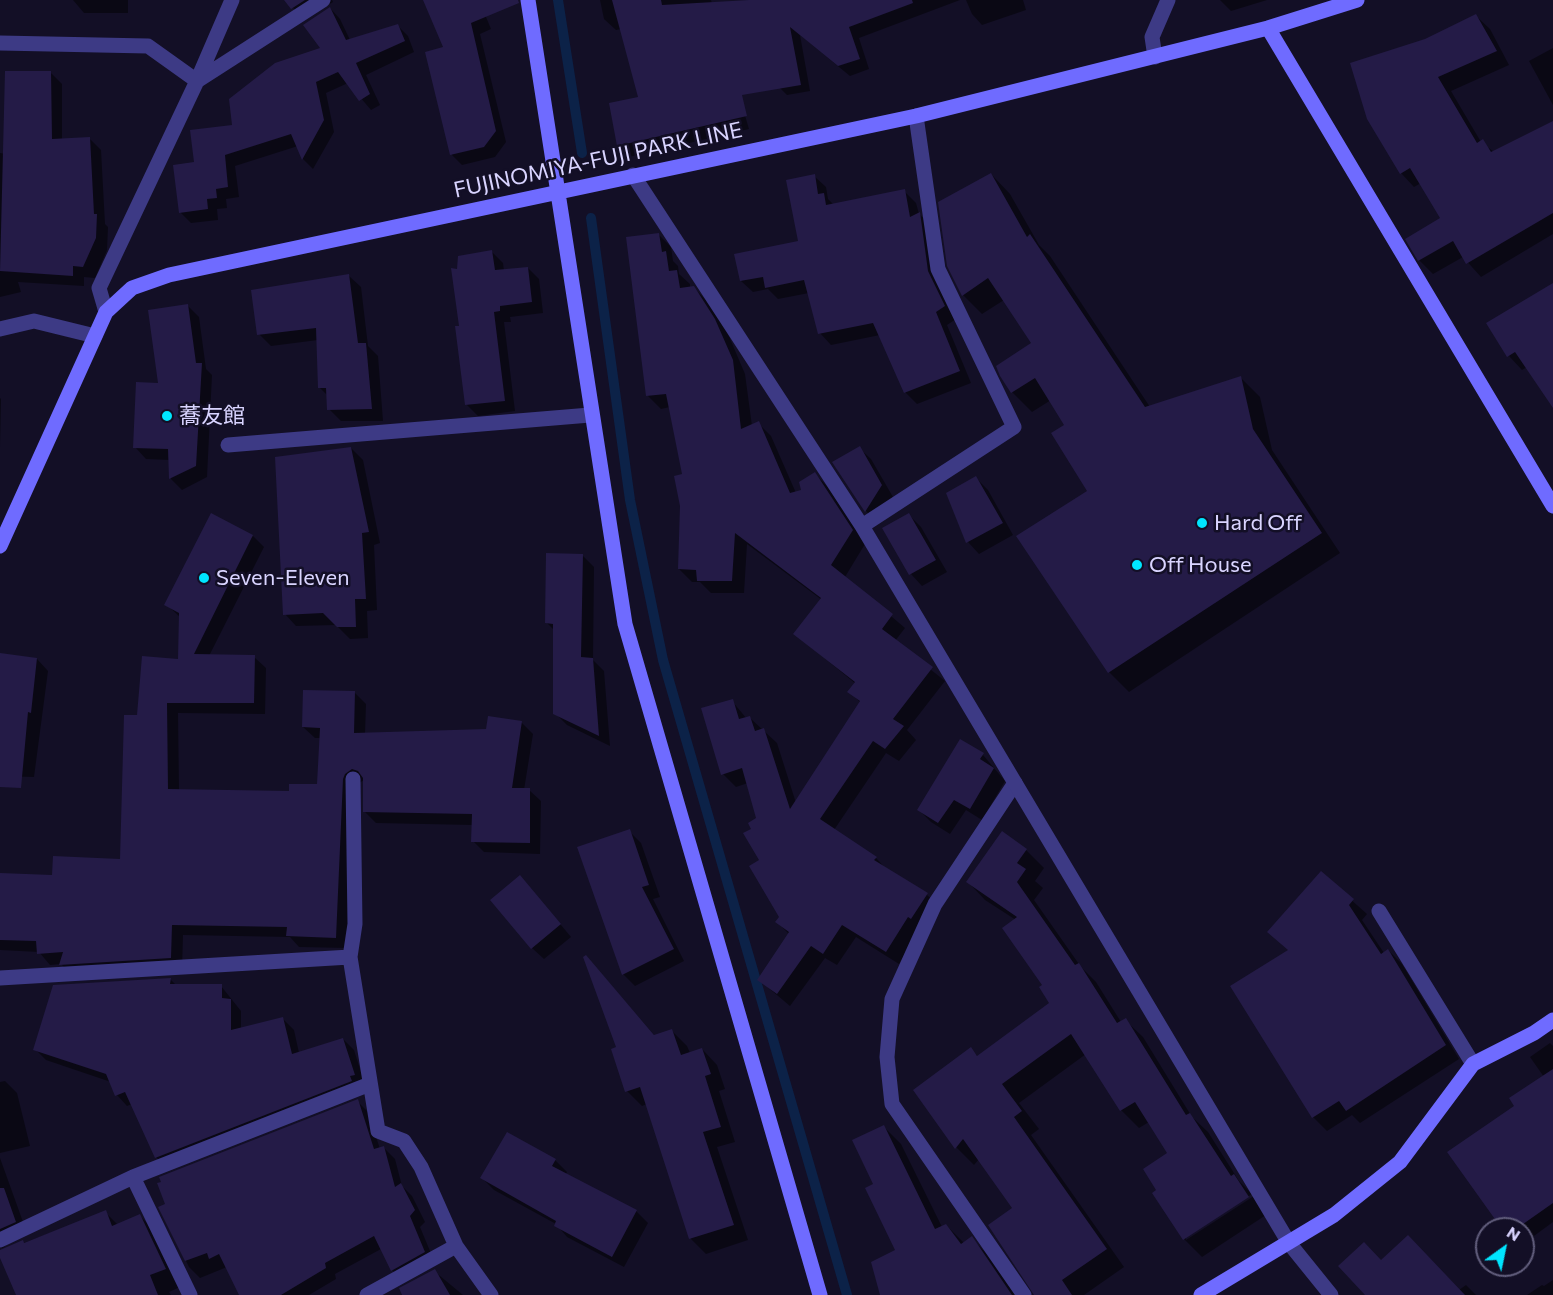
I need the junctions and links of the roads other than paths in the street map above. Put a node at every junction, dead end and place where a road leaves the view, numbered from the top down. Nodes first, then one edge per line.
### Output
1 (232, 0) edge
2 (323, 0) edge
3 (528, 0) edge
4 (1168, 0) edge
5 (1357, 0) edge
6 (1268, 28) junction
7 (0, 43) edge
8 (1155, 57) junction
9 (197, 81) junction
10 (916, 116) junction
11 (633, 176) junction
12 (556, 192) junction
13 (106, 312) junction
14 (0, 329) edge
15 (94, 336) junction
16 (590, 415) junction
17 (228, 445) dead end
18 (1553, 506) edge
19 (862, 526) junction
20 (0, 546) edge
21 (353, 779) dead end
22 (1015, 783) junction
23 (1379, 911) dead end
24 (350, 957) junction
25 (0, 978) edge
26 (1553, 1020) edge
27 (1473, 1064) junction
28 (370, 1084) junction
29 (133, 1176) junction
30 (0, 1240) edge
31 (1289, 1243) junction
32 (456, 1246) junction
33 (190, 1295) edge
34 (367, 1295) edge
35 (491, 1295) edge
36 (820, 1295) edge
37 (1024, 1295) edge
38 (1201, 1295) edge
39 (1330, 1295) edge

1 - 9 street
2 - 9 street
3 - 12 street
4 - 8 street
5 - 6 street, FUJINOMIYA-FUJI PARK LINE
6 - 8 street, FUJINOMIYA-FUJI PARK LINE
6 - 18 street
7 - 9 street
8 - 10 street, FUJINOMIYA-FUJI PARK LINE
9 - 13 street
10 - 11 street, FUJINOMIYA-FUJI PARK LINE
10 - 19 street
11 - 12 street, FUJINOMIYA-FUJI PARK LINE
11 - 19 street
12 - 13 street, FUJINOMIYA-FUJI PARK LINE
12 - 16 street
13 - 15 street, FUJINOMIYA-FUJI PARK LINE
14 - 15 street
15 - 20 street, FUJINOMIYA-FUJI PARK LINE
16 - 17 street
16 - 36 street
19 - 22 street
21 - 24 street
22 - 31 street
22 - 37 street
23 - 27 street
24 - 25 street
24 - 28 street
26 - 27 street
27 - 31 street
28 - 29 street
28 - 32 street
29 - 30 street
29 - 33 street
31 - 38 street
31 - 39 street
32 - 34 street
32 - 35 street

